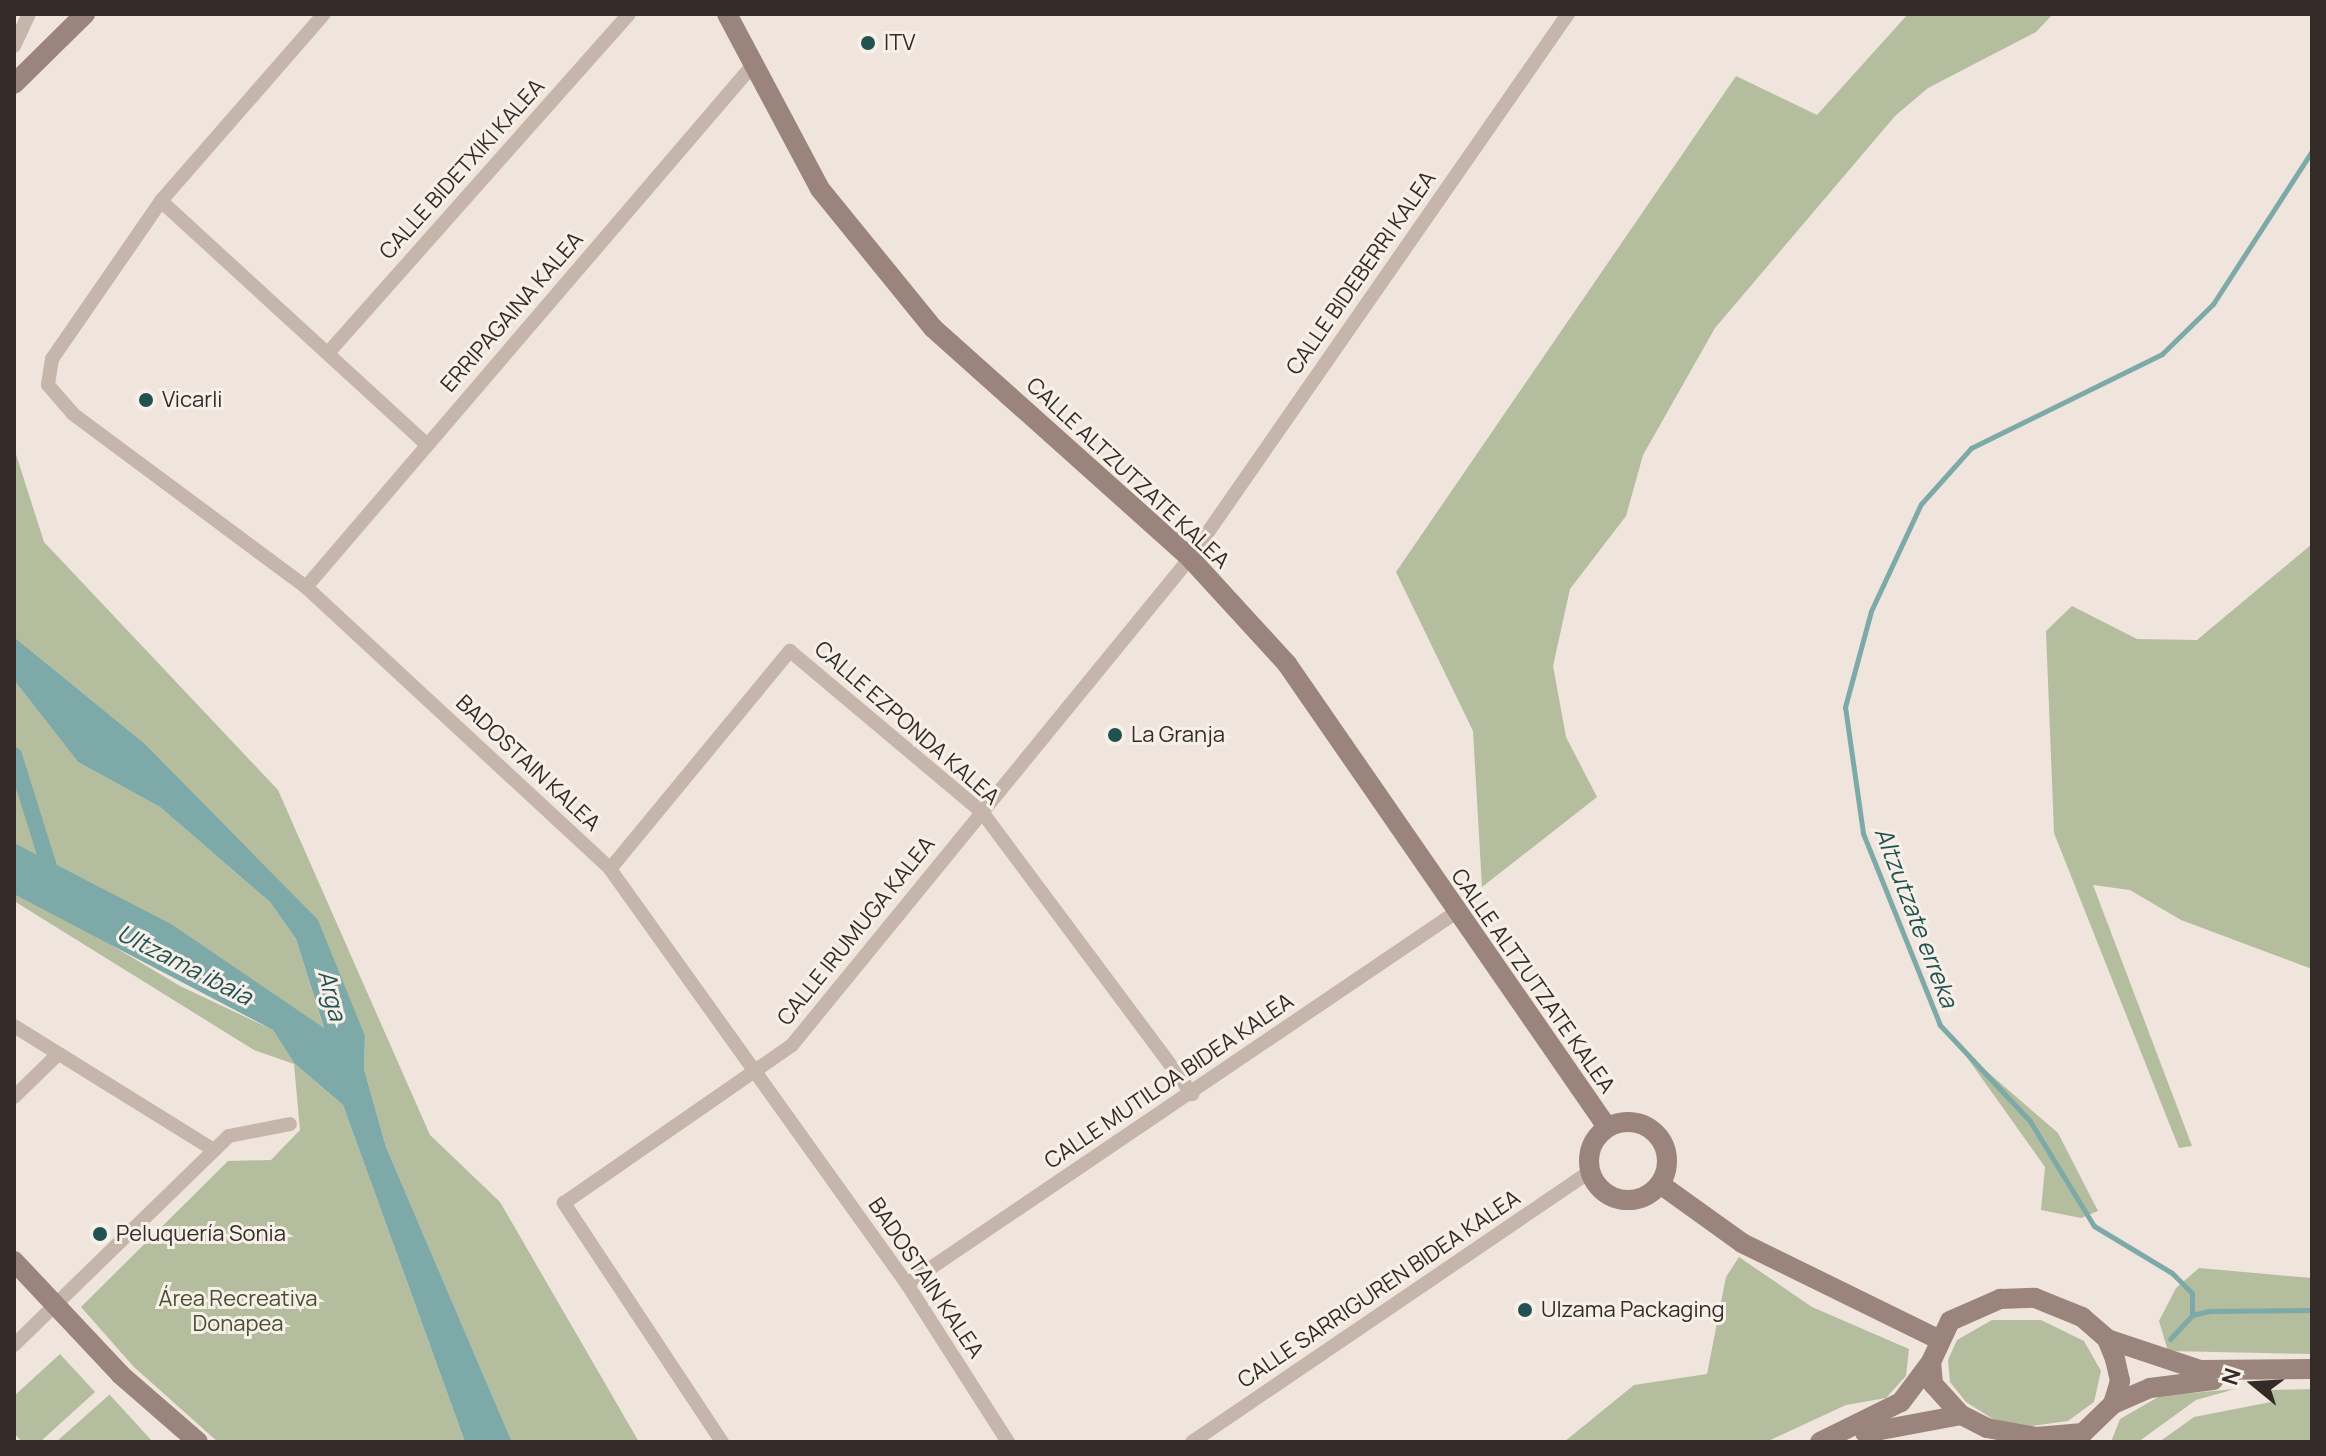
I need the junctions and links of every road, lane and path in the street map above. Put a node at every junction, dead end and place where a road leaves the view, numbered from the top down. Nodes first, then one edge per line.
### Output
1 (29, 14) edge
2 (71, 14) edge
3 (85, 14) edge
4 (324, 14) edge
5 (629, 14) edge
6 (727, 14) edge
7 (1568, 14) edge
8 (14, 46) edge
9 (752, 66) junction
10 (14, 71) edge
11 (14, 84) edge
12 (161, 201) junction
13 (328, 353) junction
14 (427, 445) junction
15 (1190, 558) junction
16 (306, 587) junction
17 (982, 812) junction
18 (610, 869) junction
19 (1455, 913) junction
20 (14, 1026) edge
21 (58, 1054) junction
22 (751, 1067) junction
23 (1192, 1094) junction
24 (14, 1097) edge
25 (290, 1124) dead end
26 (1607, 1127) junction
27 (214, 1150) junction
28 (1590, 1172) junction
29 (1660, 1184) junction
30 (14, 1261) edge
31 (907, 1284) junction
32 (57, 1307) junction
33 (1938, 1339) junction
34 (2107, 1339) junction
35 (14, 1345) edge
36 (1931, 1362) junction
37 (2312, 1369) edge
38 (2312, 1379) edge
39 (2113, 1404) junction
40 (1961, 1415) junction
41 (2099, 1432) edge
42 (2041, 1440) edge
43 (198, 1442) edge
44 (722, 1442) edge
45 (1008, 1442) edge
46 (1192, 1442) edge
47 (1820, 1442) edge
48 (1842, 1442) edge

1 - 8 street
2 - 10 main road
3 - 11 main road
4 - 12 street
5 - 13 street, CALLE BIDETXIKI KALEA
6 - 9 main road, CALLE ALTZUTZATE KALEA
7 - 15 street, CALLE BIDEBERRI KALEA
9 - 14 street, ERRIPAGAINA KALEA
9 - 15 main road, CALLE ALTZUTZATE KALEA
12 - 13 street
12 - 16 street, BADOSTAIN KALEA
13 - 14 street
14 - 16 street, ERRIPAGAINA KALEA
15 - 17 street, CALLE IRUMUGA KALEA
15 - 19 main road, CALLE ALTZUTZATE KALEA
16 - 18 street, BADOSTAIN KALEA
17 - 18 street, CALLE EZPONDA KALEA
17 - 22 street, CALLE IRUMUGA KALEA
17 - 23 street, CALLE EZPONDA KALEA
18 - 22 street, BADOSTAIN KALEA
19 - 23 street, CALLE MUTILOA BIDEA KALEA
19 - 26 main road, CALLE ALTZUTZATE KALEA
20 - 21 street
21 - 24 street
21 - 27 street
22 - 31 street, BADOSTAIN KALEA
22 - 44 street, CALLE IRUMUGA KALEA
23 - 31 street, CALLE MUTILOA BIDEA KALEA
25 - 27 street
26 - 28 main road
26 - 29 main road
27 - 32 street
28 - 29 main road
28 - 46 street, CALLE SARRIGUREN BIDEA KALEA
29 - 33 main road
30 - 32 main road
31 - 45 street, BADOSTAIN KALEA
32 - 35 street
32 - 43 main road
33 - 34 main road
33 - 36 main road
34 - 37 main road
34 - 39 main road
36 - 40 main road
36 - 47 main road
38 - 39 main road
39 - 41 main road
40 - 42 main road
40 - 48 main road
41 - 42 main road

